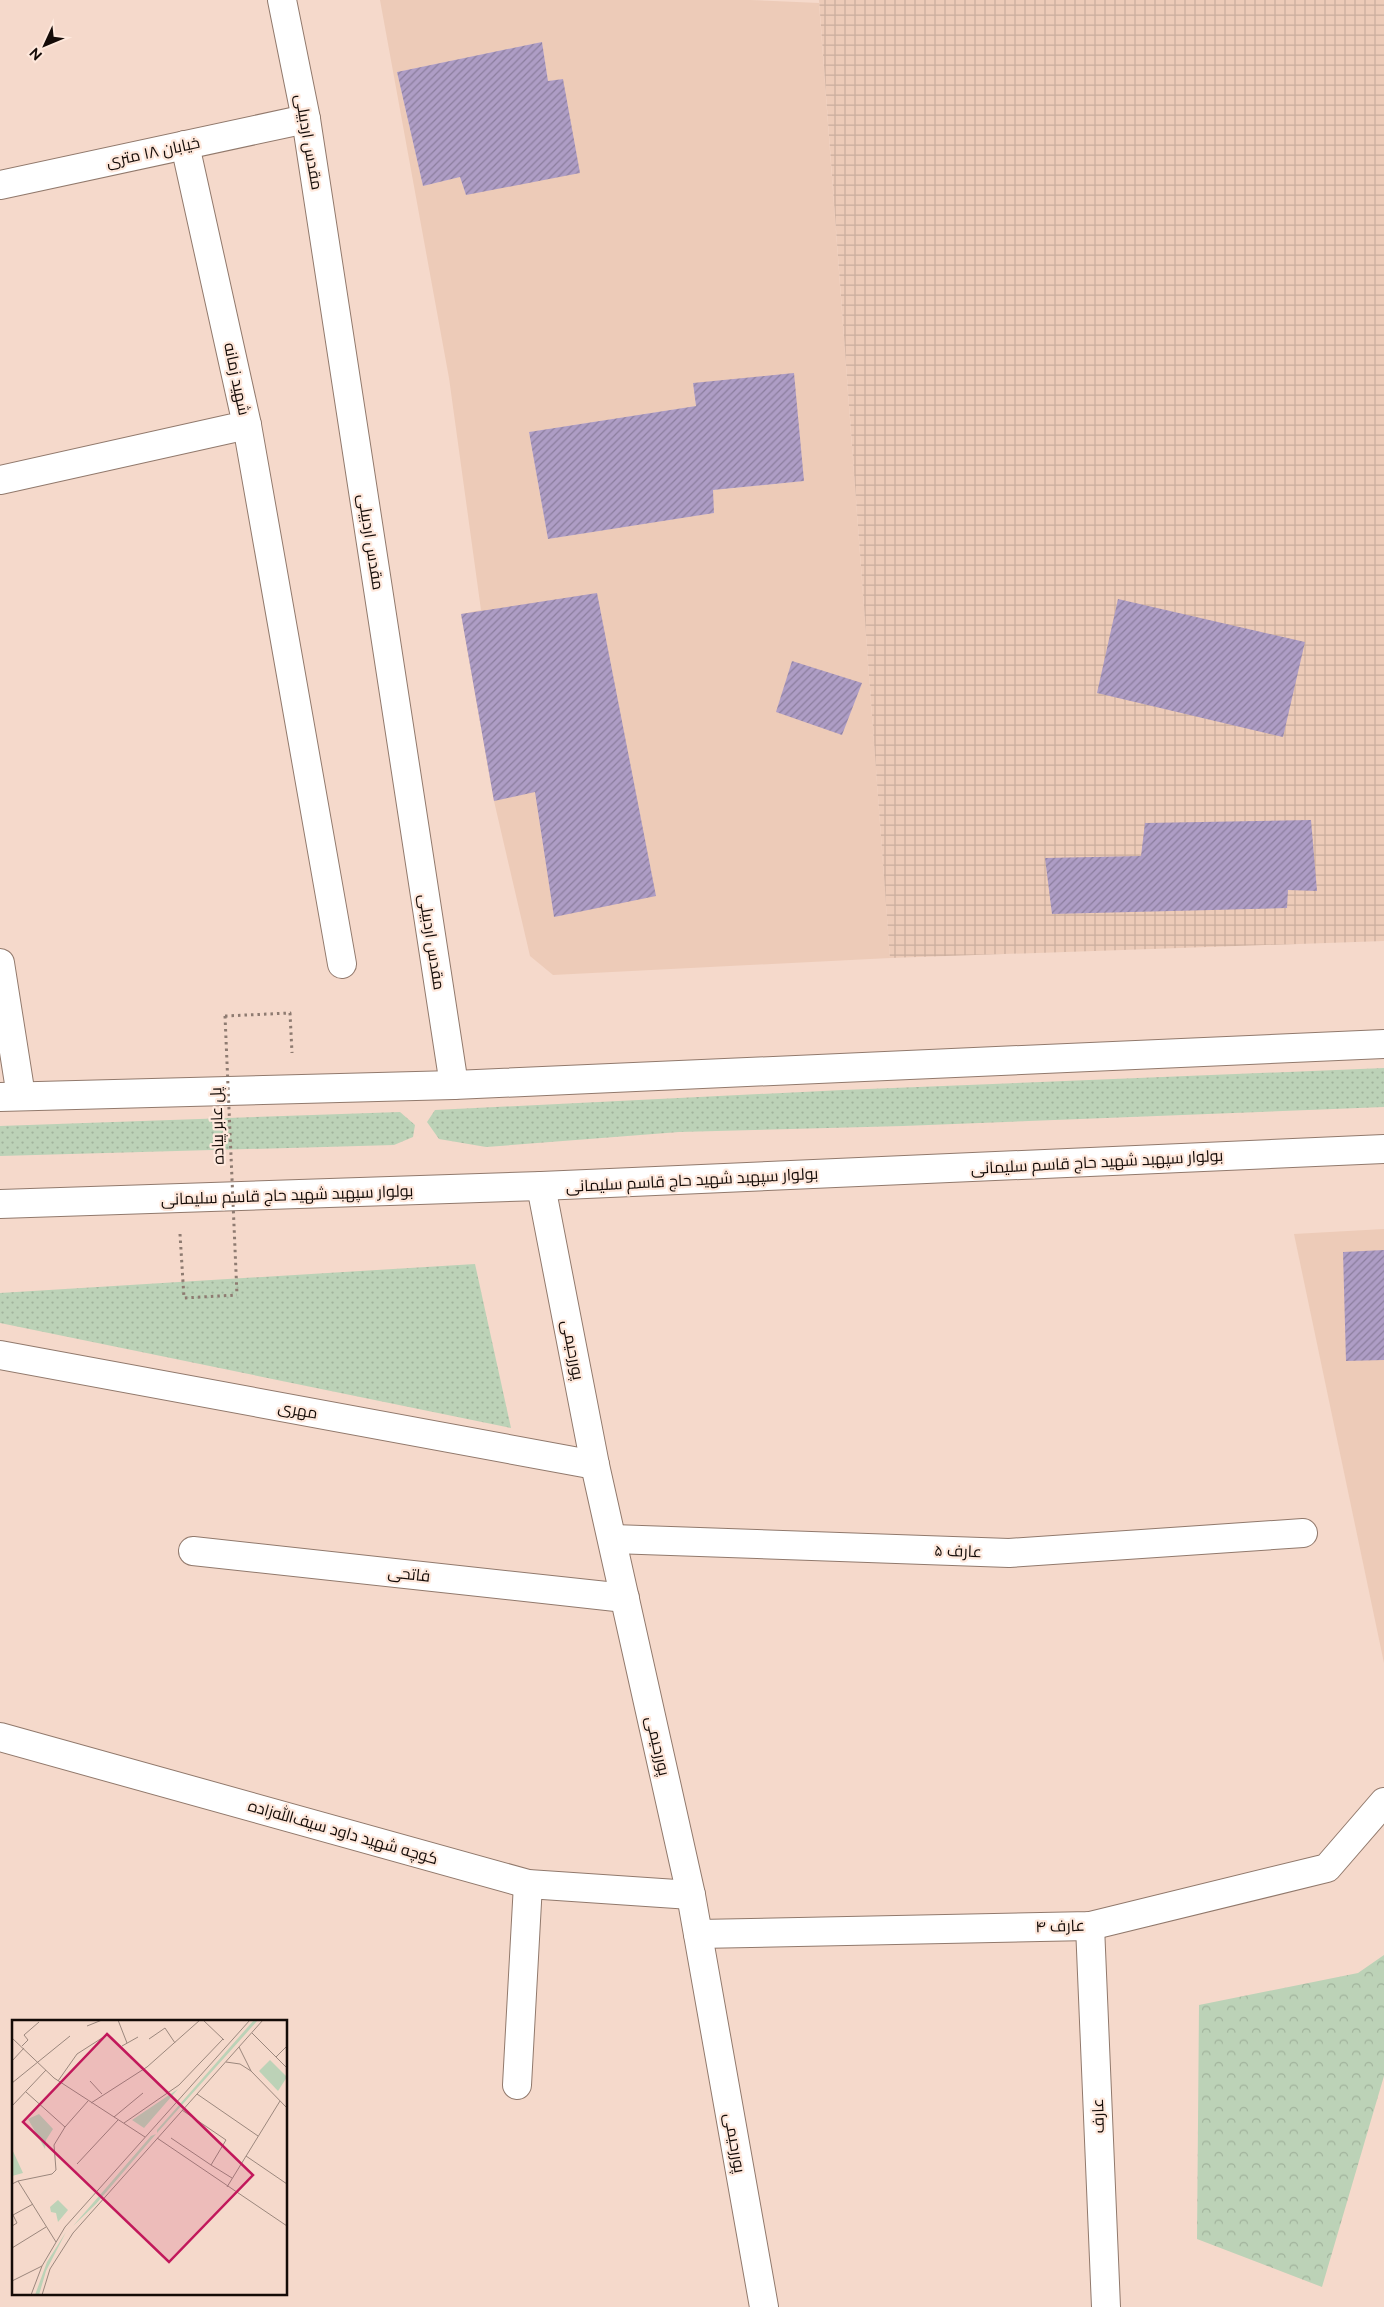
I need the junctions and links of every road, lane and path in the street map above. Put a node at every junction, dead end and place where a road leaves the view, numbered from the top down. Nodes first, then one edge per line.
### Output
1 (282, 0) edge
2 (306, 119) junction
3 (185, 145) junction
4 (0, 185) edge
5 (247, 425) junction
6 (0, 480) edge
7 (0, 963) edge
8 (342, 964) dead end
9 (290, 1013) dead end
10 (1384, 1044) edge
11 (454, 1085) junction
12 (11, 1097) edge
13 (1384, 1149) edge
14 (541, 1186) junction
15 (178, 1198) junction
16 (0, 1204) edge
17 (0, 1355) edge
18 (595, 1465) junction
19 (1302, 1533) dead end
20 (613, 1539) junction
21 (193, 1551) dead end
22 (625, 1598) junction
23 (0, 1736) edge
24 (1384, 1802) edge
25 (528, 1884) junction
26 (692, 1894) junction
27 (1090, 1926) junction
28 (698, 1934) junction
29 (517, 2085) dead end
30 (764, 2307) edge
31 (1106, 2307) edge

1 - 2 street, مقدس اردبیلی
2 - 3 street, خیابان ۱۸ متری
2 - 11 street, مقدس اردبیلی
3 - 4 street, خیابان ۱۸ متری
3 - 5 street, شهید زمانه
5 - 6 street, شهید زمانه
5 - 8 street
7 - 12 street
9 - 15 path, پل عابر پیاده, bridge
10 - 11 street
11 - 12 street
13 - 14 street, بولوار سپهبد شهید حاج قاسم سلیمانی
14 - 15 street, بولوار سپهبد شهید حاج قاسم سلیمانی
14 - 18 street, پوررحیمی
15 - 16 street, بولوار سپهبد شهید حاج قاسم سلیمانی
17 - 18 street, مهری
18 - 20 street, پوررحیمی
19 - 20 street, عارف ۵
20 - 22 street, پوررحیمی
21 - 22 street, فاتحی
22 - 26 street, پوررحیمی
23 - 25 street, کوچه شهید داود سیف‌الله‌زاده
24 - 27 street, عارف ۴
25 - 26 street, کوچه شهید داود سیف‌الله‌زاده
25 - 29 street
26 - 28 street, پوررحیمی
27 - 28 street, عارف ۴
27 - 31 street, عارف
28 - 30 street, پوررحیمی

